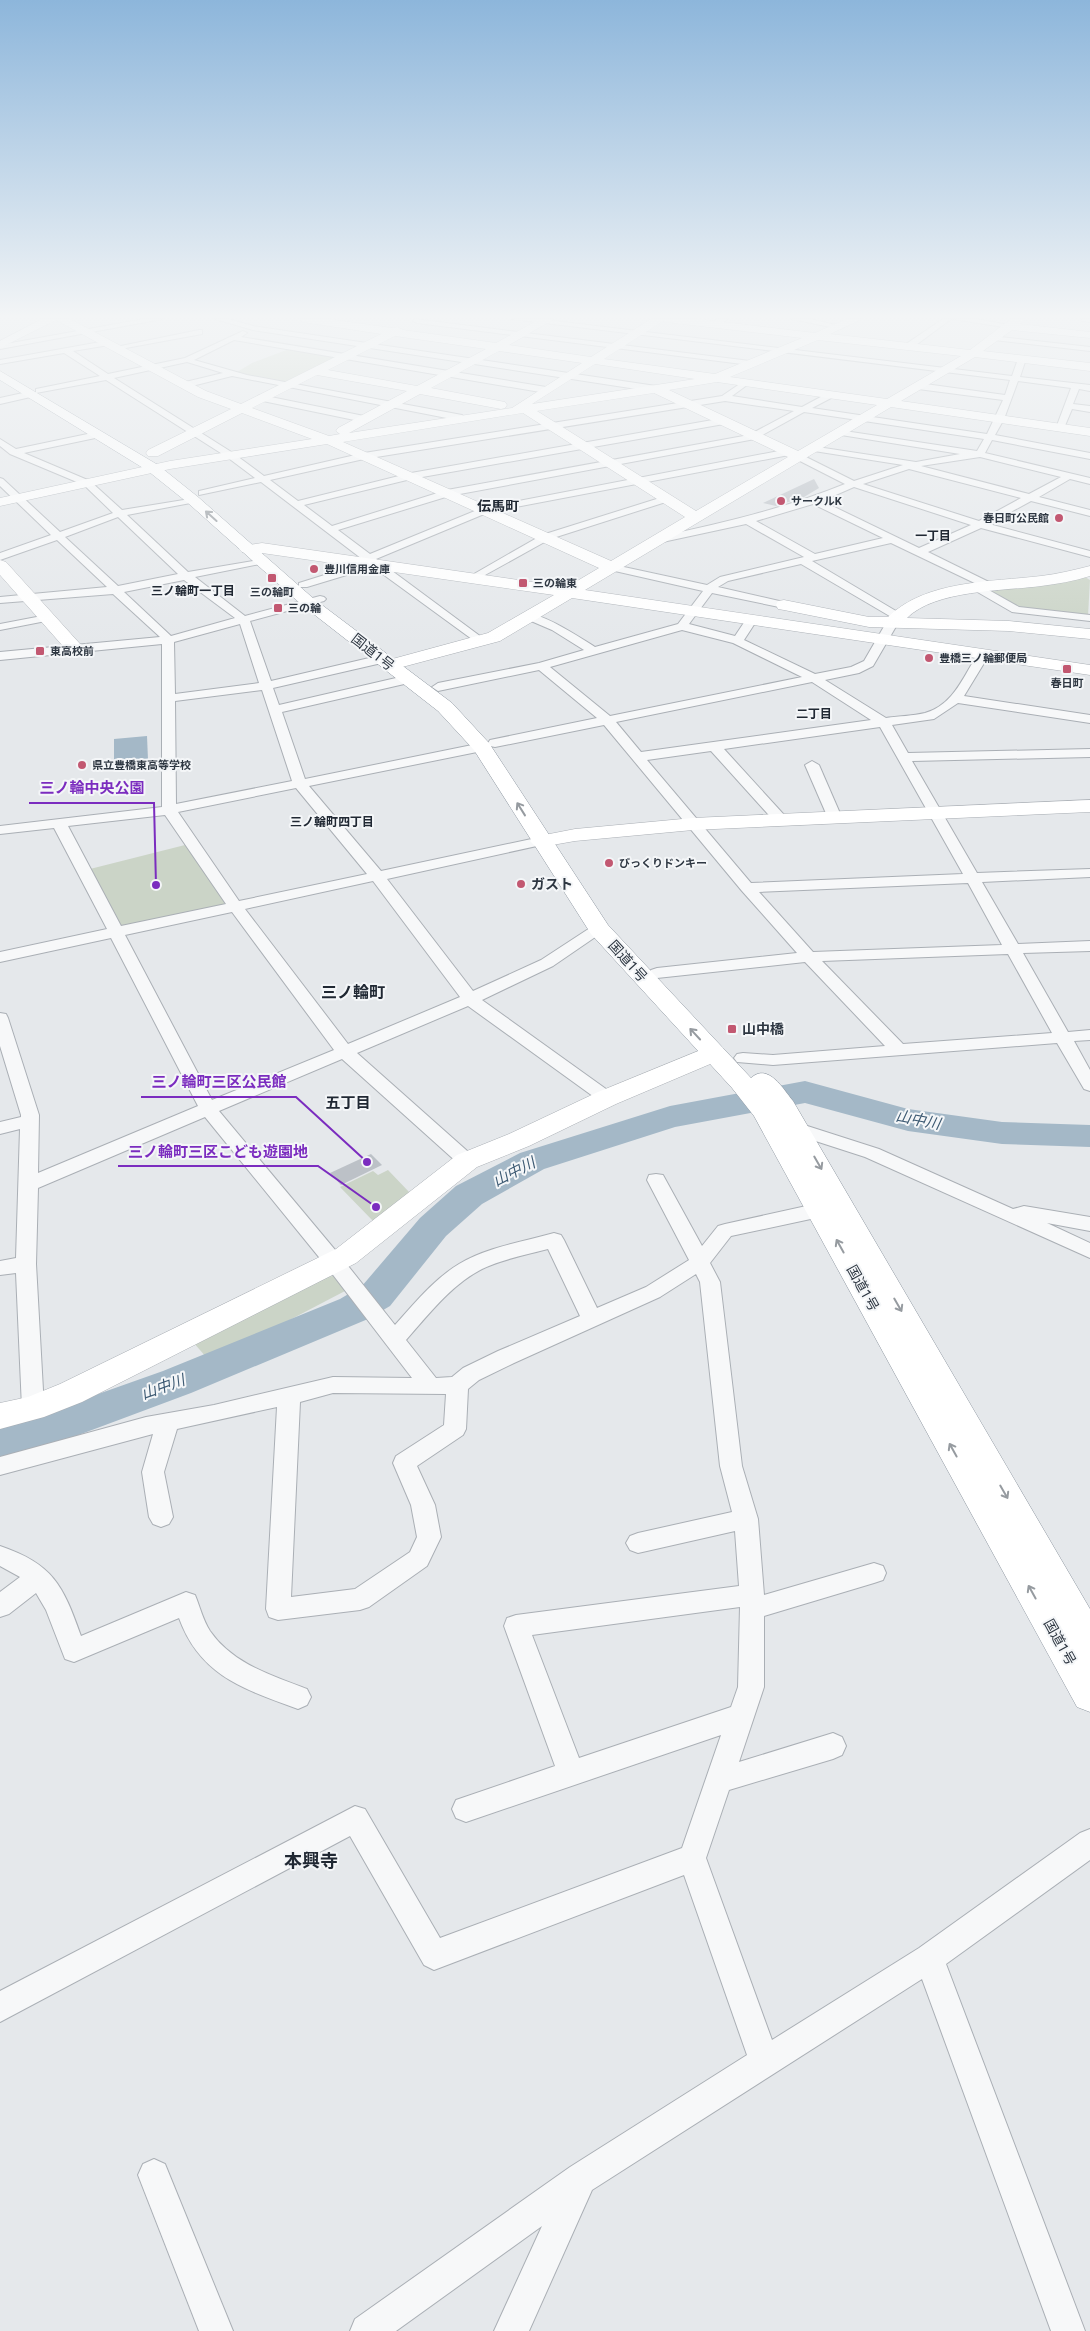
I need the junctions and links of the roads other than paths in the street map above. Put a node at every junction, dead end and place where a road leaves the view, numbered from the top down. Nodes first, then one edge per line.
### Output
1 (87, 428) edge
2 (104, 428) edge
3 (184, 428) edge
4 (202, 428) edge
5 (293, 428) edge
6 (349, 428) edge
7 (402, 428) edge
8 (546, 428) edge
9 (552, 428) edge
10 (685, 428) edge
11 (738, 428) edge
12 (771, 428) edge
13 (848, 428) edge
14 (928, 428) edge
15 (995, 428) edge
16 (1060, 428) edge
17 (841, 432) junction
18 (1090, 432) edge
19 (192, 433) junction
20 (97, 435) junction
21 (756, 436) junction
22 (990, 437) junction
23 (328, 440) junction
24 (0, 442) edge
25 (582, 446) junction
26 (814, 448) junction
27 (15, 452) junction
28 (153, 453) junction
29 (0, 454) edge
30 (794, 454) junction
31 (980, 454) junction
32 (230, 455) junction
33 (364, 456) junction
34 (1090, 456) edge
35 (455, 457) dead end
36 (170, 464) junction
37 (610, 464) junction
38 (468, 466) junction
39 (915, 466) junction
40 (153, 468) junction
41 (410, 476) junction
42 (1068, 476) junction
43 (264, 480) junction
44 (0, 481) edge
45 (637, 481) junction
46 (1090, 481) edge
47 (87, 483) junction
48 (853, 484) junction
49 (447, 493) junction
50 (198, 496) junction
51 (1030, 497) junction
52 (19, 498) junction
53 (666, 499) junction
54 (814, 501) junction
55 (0, 502) edge
56 (297, 504) junction
57 (486, 510) junction
58 (1090, 513) edge
59 (118, 514) junction
60 (695, 517) junction
61 (748, 521) junction
62 (980, 525) junction
63 (714, 528) junction
64 (329, 530) junction
65 (59, 535) junction
66 (546, 537) junction
67 (893, 539) junction
68 (658, 540) junction
69 (919, 552) junction
70 (257, 553) junction
71 (1090, 554) edge
72 (0, 557) edge
73 (807, 559) junction
74 (371, 561) junction
75 (0, 565) edge
76 (610, 568) junction
77 (1088, 574) edge
78 (186, 576) junction
79 (472, 578) junction
80 (643, 586) dead end
81 (987, 589) junction
82 (116, 590) junction
83 (709, 590) junction
84 (568, 593) junction
85 (310, 596) junction
86 (29, 597) junction
87 (0, 600) edge
88 (784, 605) joint
89 (694, 612) junction
90 (528, 616) junction
91 (47, 618) junction
92 (1090, 618) edge
93 (894, 619) junction
94 (244, 620) junction
95 (751, 620) junction
96 (682, 626) junction
97 (0, 627) edge
98 (1090, 634) edge
99 (168, 640) junction
100 (882, 640) junction
101 (736, 641) junction
102 (480, 642) junction
103 (75, 649) junction
104 (594, 651) junction
105 (983, 655) junction
106 (0, 656) edge
107 (396, 666) junction
108 (541, 666) junction
109 (1090, 670) edge
110 (815, 679) junction
111 (265, 686) junction
112 (438, 687) junction
113 (169, 698) junction
114 (958, 699) junction
115 (276, 710) junction
116 (1090, 719) edge
117 (607, 720) junction
118 (883, 722) junction
119 (489, 745) junction
120 (714, 746) junction
121 (1090, 753) edge
122 (637, 757) junction
123 (904, 757) junction
124 (812, 765) dead end
125 (300, 784) junction
126 (1090, 806) edge
127 (169, 810) junction
128 (934, 813) junction
129 (835, 818) junction
130 (781, 820) junction
131 (59, 823) junction
132 (693, 824) junction
133 (0, 830) edge
134 (550, 840) junction
135 (1090, 873) edge
136 (377, 876) junction
137 (973, 878) junction
138 (748, 888) junction
139 (235, 906) junction
140 (599, 929) junction
141 (116, 931) junction
142 (1090, 946) edge
143 (1014, 948) junction
144 (0, 957) edge
145 (809, 957) junction
146 (657, 973) junction
147 (470, 998) junction
148 (0, 1018) edge
149 (1090, 1035) edge
150 (1063, 1037) junction
151 (344, 1051) junction
152 (900, 1051) junction
153 (713, 1053) junction
154 (1090, 1085) edge
155 (607, 1098) junction
156 (767, 1100) junction
157 (208, 1108) junction
158 (30, 1121) junction
159 (0, 1128) edge
160 (466, 1161) junction
161 (656, 1180) dead end
162 (29, 1184) junction
163 (820, 1210) junction
164 (1009, 1217) junction
165 (1090, 1224) edge
166 (1090, 1251) edge
167 (334, 1262) junction
168 (700, 1262) junction
169 (26, 1264) junction
170 (0, 1268) edge
171 (592, 1319) junction
172 (394, 1340) junction
173 (457, 1385) junction
174 (431, 1387) junction
175 (289, 1395) junction
176 (33, 1408) junction
177 (0, 1416) edge
178 (167, 1424) junction
179 (0, 1466) edge
180 (161, 1517) dead end
181 (746, 1519) junction
182 (638, 1543) dead end
183 (0, 1556) edge
184 (874, 1574) dead end
185 (38, 1577) junction
186 (752, 1602) junction
187 (0, 1606) edge
188 (1090, 1643) edge
189 (1090, 1696) edge
190 (298, 1697) dead end
191 (741, 1716) junction
192 (833, 1746) dead end
193 (572, 1773) junction
194 (720, 1780) junction
195 (466, 1809) dead end
196 (1090, 1843) edge
197 (692, 1858) junction
198 (929, 1958) junction
199 (0, 2007) edge
200 (765, 2063) junction
201 (154, 2175) dead end
202 (581, 2178) junction
203 (216, 2331) edge
204 (367, 2331) edge
205 (510, 2331) edge
206 (1068, 2331) edge

1 - 20 main road, 国道1号
2 - 28 main road, 国道1号
3 - 19 street
4 - 19 main road
5 - 23 main road
6 - 23 main road
7 - 23 main road
8 - 33 street
9 - 25 main road
10 - 25 street
11 - 21 main road
12 - 21 street
13 - 17 main road
14 - 22 street
15 - 22 street
16 - 18 main road
17 - 26 main road
17 - 31 street
19 - 28 main road
19 - 32 street
20 - 27 street
20 - 40 main road, 国道1号
21 - 30 main road
21 - 37 street
22 - 31 street
22 - 34 street
23 - 32 main road
23 - 33 main road
24 - 27 street
25 - 37 main road
25 - 38 street
26 - 30 main road
26 - 39 street
27 - 29 street
27 - 47 street
28 - 36 main road, 国道1号
30 - 45 street
30 - 48 street
30 - 60 main road
31 - 39 street
31 - 42 street
32 - 36 main road
32 - 43 street
33 - 41 main road
33 - 43 street
35 - 38 street
36 - 40 main road
36 - 50 main road, 国道1号
37 - 45 main road
37 - 49 street
38 - 41 street
39 - 48 street
39 - 51 street
40 - 47 main road
40 - 50 main road, 国道1号
41 - 49 main road
41 - 56 street
42 - 46 street
42 - 51 street
43 - 50 street
43 - 56 street
44 - 52 street
45 - 53 main road
45 - 57 street
47 - 52 main road
47 - 59 street
48 - 54 street
48 - 62 street
49 - 57 main road
49 - 64 street
50 - 59 street
50 - 70 main road, 国道1号
51 - 58 street
51 - 62 street
52 - 55 main road
52 - 65 street
53 - 60 main road
53 - 66 street
54 - 61 street
54 - 67 street
56 - 64 street
57 - 66 main road
57 - 74 street
59 - 65 street
59 - 78 street
60 - 63 street
60 - 68 main road
61 - 63 street
61 - 73 street
62 - 69 street
62 - 71 street
63 - 68 street
64 - 74 street
65 - 72 street
65 - 82 street
66 - 76 main road
66 - 79 street
67 - 69 street
67 - 73 street
68 - 76 main road
69 - 81 street
70 - 74 main road
70 - 78 street
70 - 85 main road, 国道1号
73 - 83 street
73 - 93 street
74 - 79 main road
74 - 85 street
74 - 102 street
75 - 86 main road
76 - 80 street
76 - 83 street
76 - 84 main road
77 - 81 main road
78 - 82 street
78 - 94 street
79 - 84 main road
81 - 92 street
81 - 93 main road
82 - 86 street
82 - 99 street
83 - 88 street
83 - 89 street
84 - 89 main road
84 - 90 main road
85 - 94 street
85 - 107 main road, 国道1号
86 - 87 street
86 - 91 main road
88 - 93 main road
89 - 95 main road
89 - 96 street
90 - 102 main road
90 - 104 street
91 - 97 street
91 - 103 main road
93 - 98 main road
93 - 100 street
94 - 99 street
94 - 111 street
95 - 100 main road
95 - 101 street
96 - 101 street
96 - 104 street
99 - 103 street
99 - 113 street
100 - 105 main road
100 - 110 street
101 - 110 street
102 - 107 main road
103 - 106 street
104 - 108 street
105 - 109 main road
105 - 114 street
107 - 111 street
107 - 112 main road, 国道1号
107 - 115 street
107 - 119 main road, 国道1号
108 - 112 street
108 - 117 street
110 - 117 street
110 - 118 street
111 - 113 street
111 - 115 street
112 - 119 main road, 国道1号
113 - 127 street
114 - 116 street
114 - 118 street
115 - 125 street
117 - 119 street
117 - 122 street
118 - 120 street
118 - 123 street
119 - 125 street
119 - 134 main road, 国道1号
120 - 122 street
120 - 130 street
121 - 123 street
122 - 132 street
123 - 128 street
124 - 129 street
125 - 127 street
125 - 136 street
126 - 128 main road
127 - 131 street
127 - 139 street
128 - 129 main road
128 - 137 street
129 - 130 main road
130 - 132 main road
131 - 133 street
131 - 141 street
132 - 134 main road
132 - 138 street
134 - 136 street
134 - 140 main road, 国道1号
134 - 146 main road, 国道1号
135 - 137 street
136 - 139 street
136 - 147 street
137 - 138 street
137 - 143 street
138 - 145 street
139 - 141 street
139 - 151 street
140 - 147 street
153 -> 140 main road, 国道1号
141 - 144 street
141 - 157 street
142 - 143 street
143 - 145 street
143 - 150 street
145 - 146 street
145 - 152 street
146 - 156 main road, 国道1号
147 - 151 street
147 - 155 street
148 - 158 street
149 - 150 street
150 - 152 street
150 - 154 street
151 - 157 street
151 - 160 street
152 - 156 street
153 - 155 main road
153 - 156 main road, 国道1号
155 - 160 main road
156 - 163 main road, 国道1号
156 - 164 street
156 -> 188 main road, 国道1号
157 - 162 street
157 - 167 street
158 - 159 street
158 - 162 street
160 - 167 main road
161 - 168 street
162 - 169 street
163 - 168 street
189 -> 163 main road, 国道1号
164 - 165 street
164 - 166 street
167 - 172 street
167 - 176 main road
168 - 171 street
168 - 181 street
169 - 170 street
169 - 176 street
171 - 172 street
171 - 173 street
172 - 174 street
173 - 174 street
173 - 175 street
174 - 175 street
175 - 178 street
176 - 177 main road
178 - 179 street
178 - 180 street
181 - 182 street
181 - 186 street
183 - 185 street
184 - 186 street
185 - 187 street
185 - 190 street
186 - 191 street
186 - 193 street
191 - 193 street
191 - 194 street
192 - 194 street
193 - 195 street
194 - 197 street
196 - 198 street
197 - 199 street
197 - 200 street
198 - 200 street
198 - 206 street
200 - 202 street
201 - 203 street
202 - 204 street
202 - 205 street

